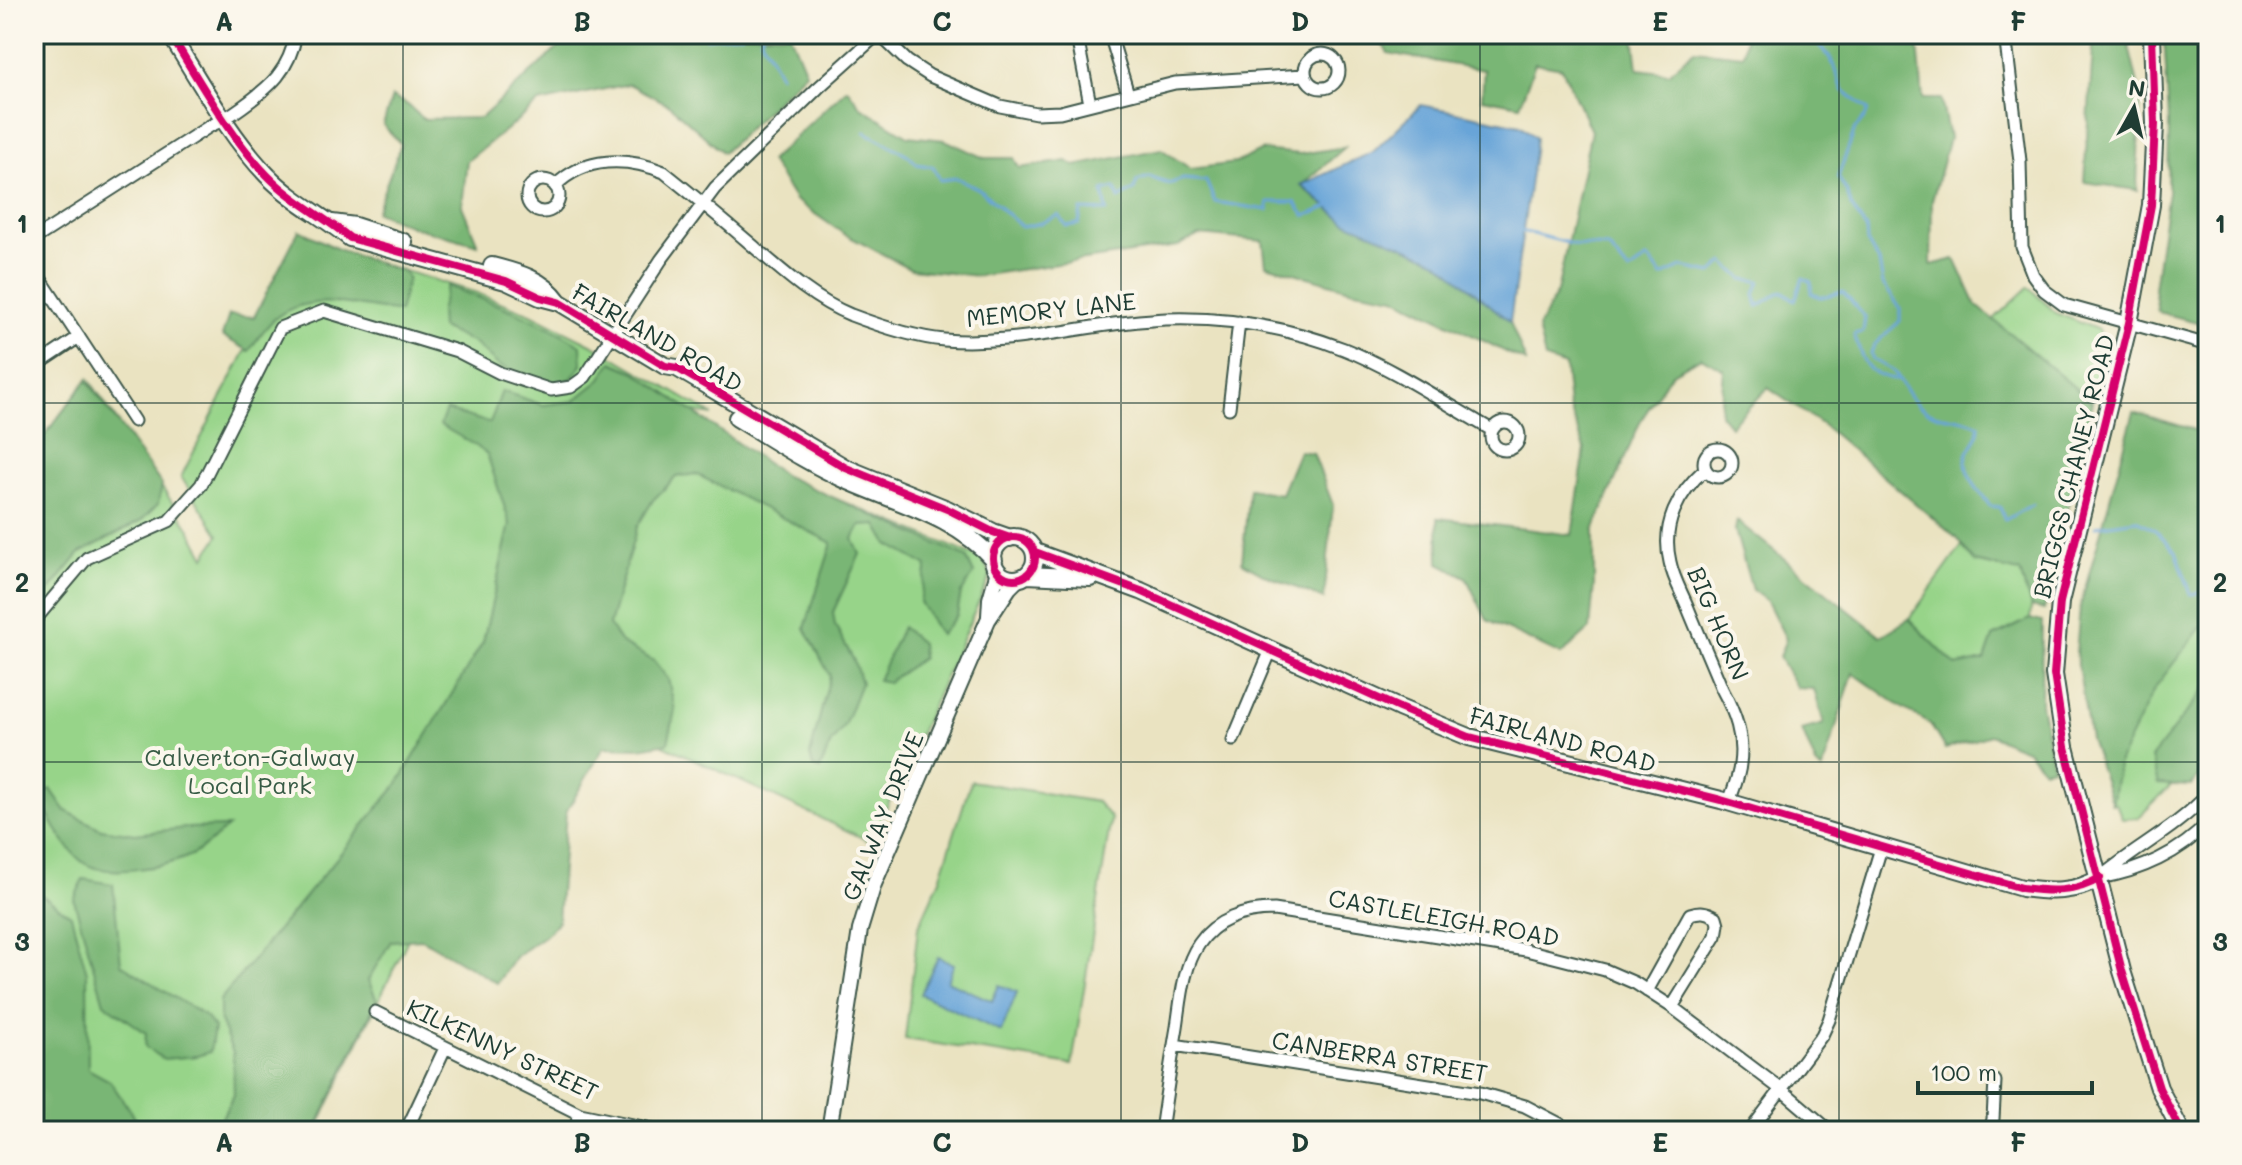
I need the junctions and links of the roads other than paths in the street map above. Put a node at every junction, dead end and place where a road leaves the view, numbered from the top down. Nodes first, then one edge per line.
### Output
1 (170, 34) edge
2 (296, 34) edge
3 (879, 34) edge
4 (1080, 34) edge
5 (1110, 34) edge
6 (2005, 34) edge
7 (2152, 34) edge
8 (1304, 75) dead end
9 (1128, 94) junction
10 (1090, 104) junction
11 (226, 120) junction
12 (555, 186) dead end
13 (703, 203) junction
14 (34, 239) edge
15 (34, 269) edge
16 (1239, 322) junction
17 (2129, 323) junction
18 (614, 334) junction
19 (79, 337) junction
20 (2208, 345) edge
21 (665, 366) junction
22 (34, 367) edge
23 (1229, 408) dead end
24 (134, 421) dead end
25 (1492, 430) dead end
26 (1705, 469) dead end
27 (1010, 538) junction
28 (1035, 552) junction
29 (996, 565) junction
30 (1023, 577) junction
31 (1104, 578) junction
32 (988, 620) junction
33 (34, 621) edge
34 (1271, 650) junction
35 (1233, 740) dead end
36 (2208, 794) edge
37 (1729, 802) junction
38 (2208, 823) edge
39 (2155, 838) junction
40 (1881, 848) junction
41 (2166, 855) junction
42 (2100, 878) junction
43 (1647, 991) junction
44 (1672, 1007) junction
45 (375, 1012) dead end
46 (1174, 1045) junction
47 (445, 1048) junction
48 (1995, 1081) dead end
49 (1782, 1090) junction
50 (580, 1114) junction
51 (406, 1131) edge
52 (573, 1131) edge
53 (662, 1131) edge
54 (829, 1131) edge
55 (1161, 1131) edge
56 (1573, 1131) edge
57 (1750, 1131) edge
58 (1830, 1131) edge
59 (1990, 1131) edge
60 (2181, 1131) edge

1 - 11 main road, FAIRLAND ROAD
2 - 11 street
3 - 10 street
3 - 13 street
4 - 10 street
5 - 9 street
6 - 17 street
7 - 17 main road, BRIGGS CHANEY ROAD
8 - 9 street
9 - 10 street
11 - 14 street
11 - 18 main road, FAIRLAND ROAD
12 - 13 street, MEMORY LANE
13 - 16 street, MEMORY LANE
13 - 18 street
15 - 19 street
16 - 23 street
16 - 25 street, MEMORY LANE
17 - 20 street
17 - 42 main road, BRIGGS CHANEY ROAD
18 - 21 main road, FAIRLAND ROAD
18 - 33 street
19 - 22 street
19 - 24 street
21 - 27 main road, FAIRLAND ROAD
21 - 29 main road, FAIRLAND ROAD
26 - 37 street, BIG HORN
27 - 28 main road
27 - 29 main road
28 - 30 main road
28 - 31 main road, FAIRLAND ROAD
29 - 30 main road
29 - 32 street, GALWAY DRIVE
30 - 31 main road, FAIRLAND ROAD
30 - 32 street, GALWAY DRIVE
31 - 34 main road, FAIRLAND ROAD
32 - 54 street, GALWAY DRIVE
34 - 35 street
34 - 37 main road, FAIRLAND ROAD
36 - 39 street
37 - 40 main road, FAIRLAND ROAD
38 - 41 street
39 - 41 street
39 - 42 street
40 - 42 main road, FAIRLAND ROAD
40 - 49 street
41 - 42 street
42 - 60 main road, BRIGGS CHANEY ROAD
43 - 44 street, CASTLELEIGH ROAD
43 - 44 street
43 - 46 street, CASTLELEIGH ROAD
44 - 49 street, CASTLELEIGH ROAD
45 - 47 street, KILKENNY STREET
46 - 55 street, CASTLELEIGH ROAD
46 - 56 street, CANBERRA STREET
47 - 50 street, KILKENNY STREET
47 - 51 street
48 - 59 street
49 - 57 street
49 - 58 street, CASTLELEIGH ROAD
50 - 52 street
50 - 53 street, KILKENNY STREET

